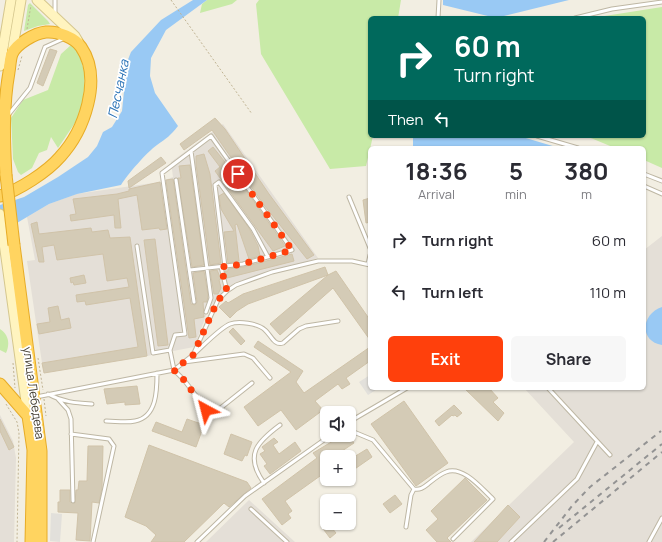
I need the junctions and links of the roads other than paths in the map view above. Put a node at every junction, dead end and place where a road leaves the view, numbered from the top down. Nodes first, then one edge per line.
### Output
1 (11, 0) edge
2 (21, 0) edge
3 (37, 0) edge
4 (55, 0) edge
5 (439, 0) edge
6 (662, 2) edge
7 (438, 16) edge
8 (583, 16) edge
9 (55, 17) junction
10 (68, 37) junction
11 (80, 46) junction
12 (9, 56) edge
13 (0, 66) edge
14 (4, 120) junction
15 (545, 138) edge
16 (571, 146) edge
17 (191, 151) junction
18 (646, 175) edge
19 (176, 180) dead end
20 (662, 181) edge
21 (646, 187) edge
22 (662, 194) edge
23 (0, 196) edge
24 (349, 197) dead end
25 (0, 214) edge
26 (368, 243) edge
27 (137, 246) dead end
28 (9, 247) junction
29 (268, 256) junction
30 (368, 264) edge
31 (223, 267) junction
32 (207, 269) junction
33 (190, 270) junction
34 (227, 291) junction
35 (194, 302) dead end
36 (206, 312) dead end
37 (338, 321) dead end
38 (170, 350) junction
39 (193, 355) junction
40 (184, 362) junction
41 (174, 370) junction
42 (156, 373) junction
43 (270, 378) dead end
44 (252, 383) dead end
45 (0, 384) edge
46 (404, 390) edge
47 (550, 390) edge
48 (48, 394) junction
49 (29, 398) junction
50 (58, 399) junction
51 (92, 404) dead end
52 (28, 416) junction
53 (356, 418) edge
54 (106, 421) dead end
55 (280, 425) dead end
56 (356, 433) edge
57 (72, 434) junction
58 (321, 442) edge
59 (597, 442) junction
60 (610, 455) dead end
61 (264, 483) junction
62 (414, 489) junction
63 (73, 500) dead end
64 (251, 509) dead end
65 (662, 518) edge
66 (406, 527) dead end
67 (453, 539) dead end
68 (31, 542) edge
69 (41, 542) edge
70 (93, 542) edge
71 (197, 542) edge
72 (287, 542) edge
73 (510, 542) edge
74 (649, 542) edge

1 - 12 main road
2 - 12 main road
3 - 9 main road
4 - 9 lane
5 - 7 lane
6 - 8 lane
9 - 11 main road
10 - 11 highway
10 - 12 highway
10 - 14 lane
11 - 23 highway
12 - 13 main road
12 - 14 highway, улица Лебедева
14 - 28 highway, улица Лебедева, bridge
15 - 16 lane
17 - 29 lane
17 - 32 lane
17 - 38 lane
18 - 20 lane
19 - 33 lane
21 - 22 lane
24 - 26 lane
25 - 28 main road
27 - 38 lane
28 - 49 highway, улица Лебедева
29 - 31 lane
29 - 31 lane
30 - 34 lane
31 - 32 lane
31 - 34 lane
32 - 33 lane
32 - 36 lane
33 - 35 lane
34 - 39 lane
37 - 39 lane
38 - 41 lane
39 - 40 lane
40 - 41 lane
40 - 43 lane
41 - 42 lane
41 - 44 lane
42 - 48 lane
42 - 54 lane
45 - 52 highway
46 - 53 lane
47 - 59 lane
48 - 49 lane
48 - 50 lane
49 - 52 main road, улица Лебедева
49 - 69 highway, улица Лебедева
50 - 51 lane
50 - 57 lane
52 - 68 highway, улица Лебедева
55 - 61 lane
56 - 62 lane
57 - 63 lane
57 - 70 lane
58 - 61 lane
59 - 60 lane
59 - 73 lane
61 - 71 lane
62 - 66 lane
62 - 67 lane
64 - 72 lane
65 - 74 lane

